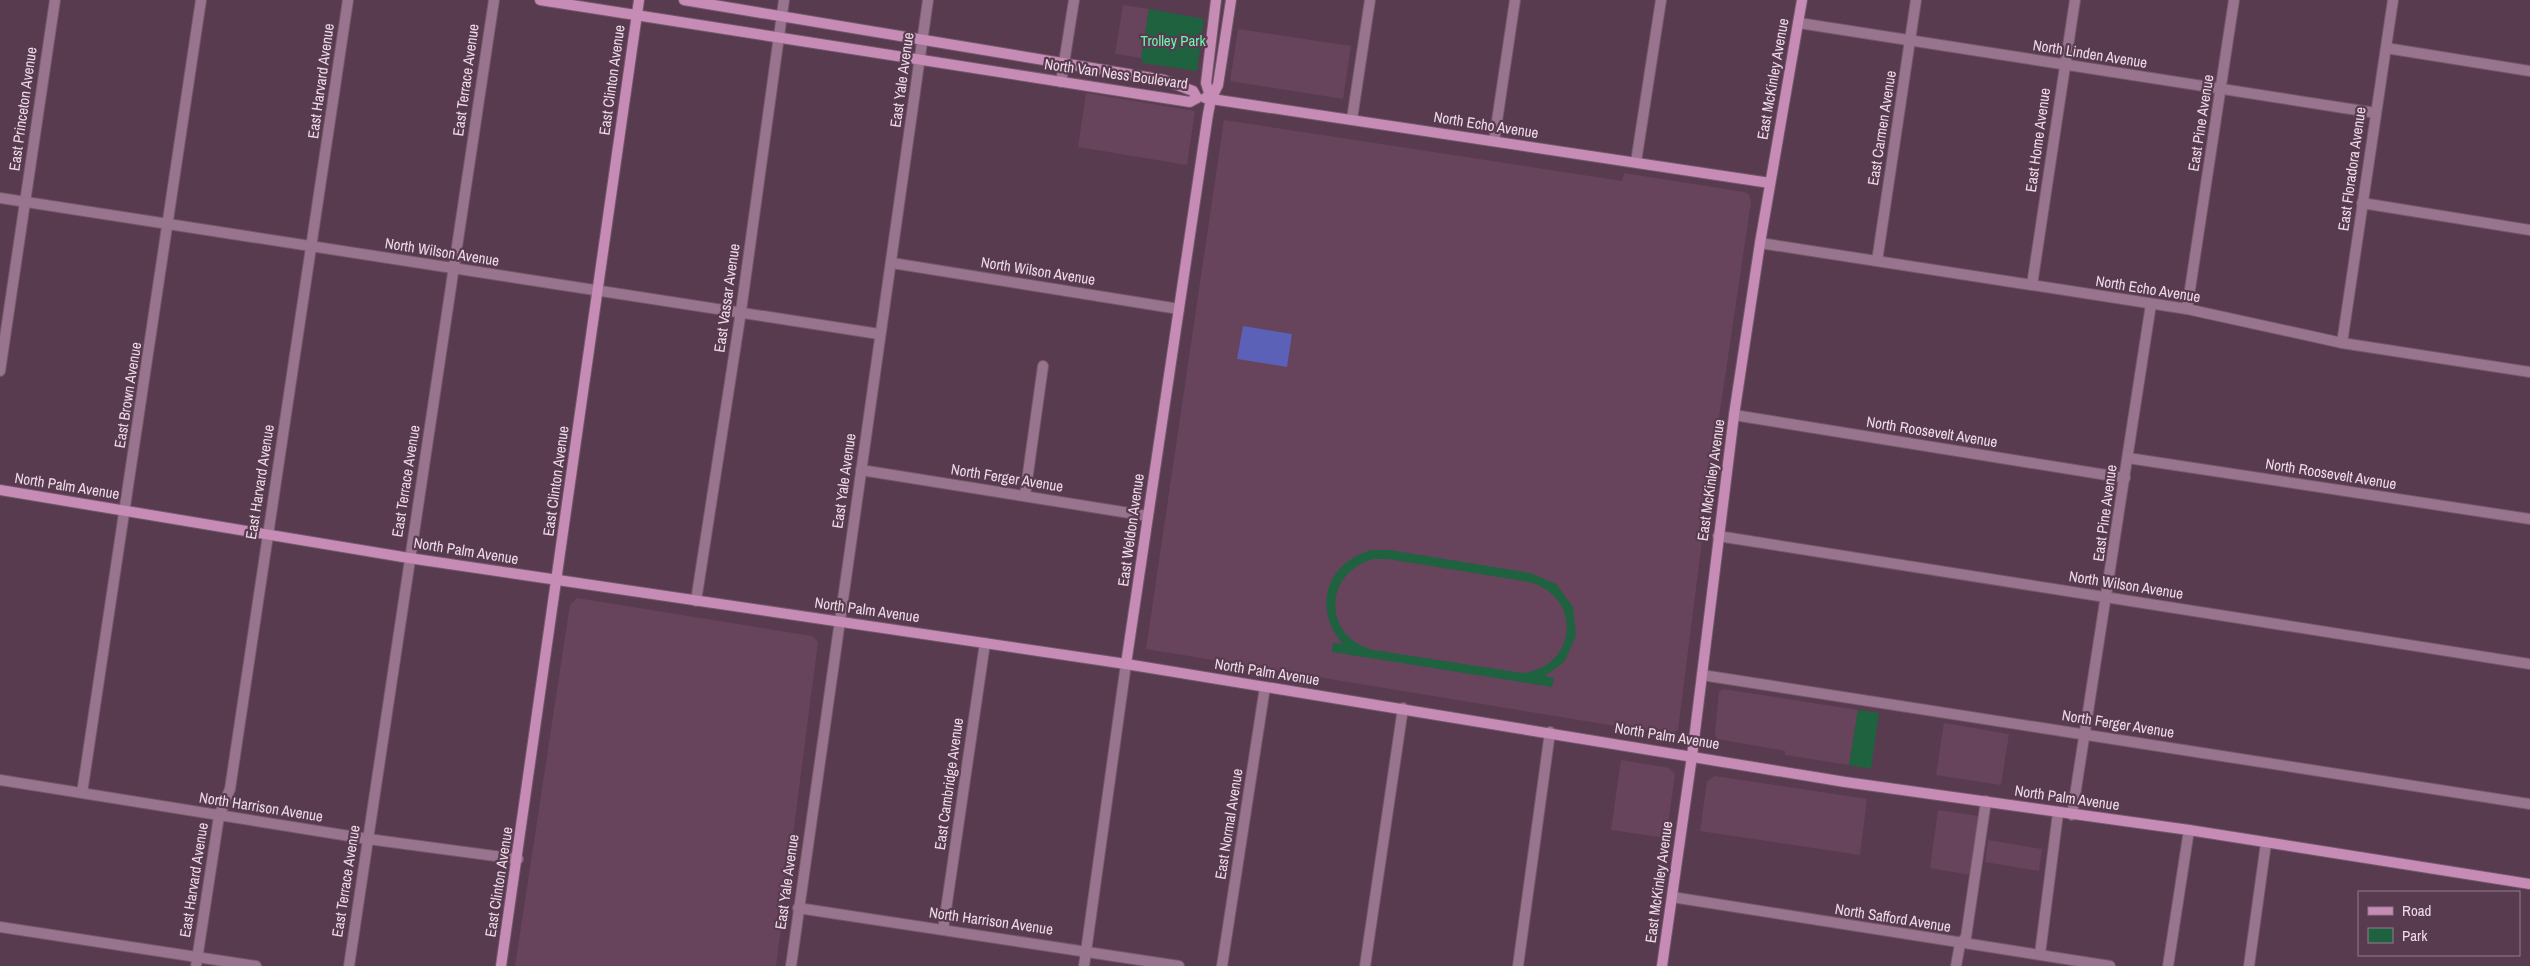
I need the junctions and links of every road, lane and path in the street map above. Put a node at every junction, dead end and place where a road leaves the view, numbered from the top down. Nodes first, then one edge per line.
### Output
1 (55, 0) edge
2 (201, 0) edge
3 (348, 0) edge
4 (494, 0) edge
5 (540, 0) edge
6 (639, 0) edge
7 (684, 0) edge
8 (784, 0) edge
9 (928, 0) edge
10 (1074, 0) edge
11 (1216, 0) edge
12 (1231, 0) edge
13 (1370, 0) edge
14 (1515, 0) edge
15 (1661, 0) edge
16 (1802, 0) edge
17 (1916, 0) edge
18 (2075, 0) edge
19 (2234, 0) edge
20 (2392, 0) edge
21 (637, 14) junction
22 (782, 16) junction
23 (1799, 23) junction
24 (778, 36) junction
25 (922, 38) junction
26 (1910, 41) junction
27 (2386, 48) junction
28 (919, 59) junction
29 (1064, 63) junction
30 (2065, 65) junction
31 (2530, 71) edge
32 (1061, 82) junction
33 (2221, 89) junction
34 (1197, 98) junction
35 (1211, 99) junction
36 (2376, 113) junction
37 (1352, 119) junction
38 (1494, 141) junction
39 (1636, 162) junction
40 (1770, 183) junction
41 (0, 198) edge
42 (25, 203) junction
43 (2362, 203) junction
44 (169, 224) junction
45 (2530, 230) edge
46 (1760, 243) junction
47 (312, 247) junction
48 (1877, 261) junction
49 (892, 263) junction
50 (454, 269) junction
51 (2032, 285) junction
52 (596, 290) junction
53 (2151, 304) junction
54 (1179, 309) junction
55 (2186, 309) junction
56 (741, 311) junction
57 (879, 334) junction
58 (2342, 342) junction
59 (1043, 366) dead end
60 (0, 371) edge
61 (2530, 372) edge
62 (1734, 415) junction
63 (2128, 458) junction
64 (861, 470) junction
65 (2125, 478) junction
66 (0, 490) edge
67 (1025, 495) junction
68 (126, 510) junction
69 (1148, 516) junction
70 (2530, 519) edge
71 (267, 535) junction
72 (1718, 536) junction
73 (409, 558) junction
74 (558, 580) junction
75 (2107, 597) junction
76 (696, 601) junction
77 (839, 621) junction
78 (985, 643) junction
79 (1126, 664) junction
80 (2530, 664) edge
81 (1702, 675) junction
82 (1265, 686) junction
83 (1403, 708) junction
84 (1550, 732) junction
85 (2086, 733) junction
86 (1692, 756) junction
87 (0, 780) edge
88 (82, 793) junction
89 (1986, 801) junction
90 (2530, 804) edge
91 (2058, 813) junction
92 (2072, 815) junction
93 (219, 816) junction
94 (2189, 830) junction
95 (368, 839) junction
96 (2266, 843) junction
97 (518, 859) junction
98 (2530, 884) edge
99 (1672, 897) junction
100 (798, 908) junction
101 (0, 927) edge
102 (943, 930) junction
103 (1960, 944) junction
104 (1086, 950) junction
105 (2040, 954) junction
106 (197, 961) edge
107 (256, 966) edge
108 (348, 966) edge
109 (501, 966) edge
110 (791, 966) edge
111 (1084, 966) edge
112 (1179, 966) edge
113 (1222, 966) edge
114 (1365, 966) edge
115 (1518, 966) edge
116 (1662, 966) edge
117 (1956, 966) edge
118 (2110, 966) edge
119 (2168, 966) edge
120 (2249, 966) edge

1 - 42 street, East Princeton Avenue
2 - 44 street, East Brown Avenue
3 - 47 street, East Harvard Avenue
4 - 50 street, East Terrace Avenue
5 - 21 main road, North Van Ness Boulevard
6 - 21 main road, East Clinton Avenue
7 - 22 main road, North Van Ness Boulevard
8 - 22 street, East Vassar Avenue
9 - 25 street, East Yale Avenue
10 - 29 street
11 - 35 main road, East Weldon Avenue
12 - 35 main road, East Weldon Avenue
13 - 37 street
14 - 38 street
15 - 39 street
16 - 23 main road, East McKinley Avenue
17 - 26 street, East Carmen Avenue
18 - 30 street, East Home Avenue
19 - 33 street, East Pine Avenue
20 - 27 street, East Floradora Avenue
21 - 24 main road, North Van Ness Boulevard
21 - 52 main road, East Clinton Avenue
22 - 24 street, East Vassar Avenue
22 - 25 main road, North Van Ness Boulevard
23 - 26 street, North Linden Avenue
23 - 40 main road, East McKinley Avenue
24 - 28 main road, North Van Ness Boulevard
24 - 56 street, East Vassar Avenue
25 - 28 street, East Yale Avenue
25 - 29 main road, North Van Ness Boulevard
26 - 30 street, North Linden Avenue
26 - 48 street, East Carmen Avenue
27 - 31 street
27 - 36 street, East Floradora Avenue
28 - 32 main road, North Van Ness Boulevard
28 - 49 street, East Yale Avenue
29 - 32 street
29 - 34 main road, North Van Ness Boulevard
30 - 33 street, North Linden Avenue
30 - 51 street, East Home Avenue
32 - 34 main road, North Van Ness Boulevard
33 - 36 street, North Linden Avenue
33 - 55 street, East Pine Avenue
34 - 35 main road, North Echo Avenue
35 - 37 main road, North Echo Avenue
35 - 54 main road, East Weldon Avenue
36 - 43 street, East Floradora Avenue
37 - 38 main road, North Echo Avenue
38 - 39 main road, North Echo Avenue
39 - 40 main road, North Echo Avenue
40 - 46 main road, East McKinley Avenue
41 - 42 street, North Wilson Avenue
42 - 44 street, North Wilson Avenue
42 - 60 street, East Princeton Avenue
43 - 45 street
43 - 58 street, East Floradora Avenue
44 - 47 street, North Wilson Avenue
44 - 68 street, East Brown Avenue
46 - 48 street, North Echo Avenue
46 - 62 main road, East McKinley Avenue
47 - 50 street, North Wilson Avenue
47 - 71 street, East Harvard Avenue
48 - 51 street, North Echo Avenue
49 - 54 street, North Wilson Avenue
49 - 57 street, East Yale Avenue
50 - 52 street, North Wilson Avenue
50 - 73 street, East Terrace Avenue
51 - 53 street, North Echo Avenue
52 - 56 street, North Wilson Avenue
52 - 74 main road, East Clinton Avenue
53 - 55 street, North Echo Avenue
53 - 63 street, East Pine Avenue
54 - 69 main road, East Weldon Avenue
55 - 58 street, North Echo Avenue
56 - 57 street, North Wilson Avenue
56 - 76 street, East Vassar Avenue
57 - 64 street, East Yale Avenue
58 - 61 street, North Echo Avenue
59 - 67 street
62 - 65 street, North Roosevelt Avenue
62 - 72 main road, East McKinley Avenue
63 - 65 street, East Pine Avenue
63 - 70 street, North Roosevelt Avenue
64 - 67 street, North Ferger Avenue
64 - 77 street, East Yale Avenue
65 - 75 street, East Pine Avenue
66 - 68 main road, North Palm Avenue
67 - 69 street, North Ferger Avenue
68 - 71 main road, North Palm Avenue
68 - 88 street, East Brown Avenue
69 - 79 main road, East Weldon Avenue
71 - 73 main road, North Palm Avenue
71 - 93 street, East Harvard Avenue
72 - 75 street, North Wilson Avenue
72 - 81 main road, East McKinley Avenue
73 - 74 main road, North Palm Avenue
73 - 95 street, East Terrace Avenue
74 - 76 main road, North Palm Avenue
74 - 97 main road, East Clinton Avenue
75 - 80 street, North Wilson Avenue
75 - 85 street, East Pine Avenue
76 - 77 main road, North Palm Avenue
77 - 78 main road, North Palm Avenue
77 - 100 street, East Yale Avenue
78 - 79 main road, North Palm Avenue
78 - 102 street, East Cambridge Avenue
79 - 82 main road, North Palm Avenue
79 - 104 street, East Weldon Avenue
81 - 85 street, North Ferger Avenue
81 - 86 main road, East McKinley Avenue
82 - 83 main road, North Palm Avenue
82 - 113 street, East Normal Avenue
83 - 84 main road, North Palm Avenue
83 - 114 street
84 - 86 main road, North Palm Avenue
84 - 115 street
85 - 90 street, North Ferger Avenue
85 - 92 street, East Pine Avenue
86 - 89 main road, North Palm Avenue
86 - 99 main road, East McKinley Avenue
87 - 88 street, North Harrison Avenue
88 - 93 street, North Harrison Avenue
89 - 91 main road, North Palm Avenue
89 - 103 street
91 - 92 main road, North Palm Avenue
91 - 105 street
92 - 94 main road, North Palm Avenue
93 - 95 street, North Harrison Avenue
93 - 106 street, East Harvard Avenue
94 - 96 main road, North Palm Avenue
94 - 119 street
95 - 97 street, North Harrison Avenue
95 - 108 street, East Terrace Avenue
96 - 98 main road, North Palm Avenue
96 - 120 street
97 - 109 main road, East Clinton Avenue
99 - 103 street, North Safford Avenue
99 - 116 main road, East McKinley Avenue
100 - 102 street, North Harrison Avenue
100 - 110 street, East Yale Avenue
101 - 106 street
102 - 104 street, North Harrison Avenue
103 - 105 street, North Safford Avenue
103 - 117 street
104 - 111 street, East Weldon Avenue
104 - 112 street, North Harrison Avenue
105 - 118 street, North Safford Avenue
106 - 107 street

